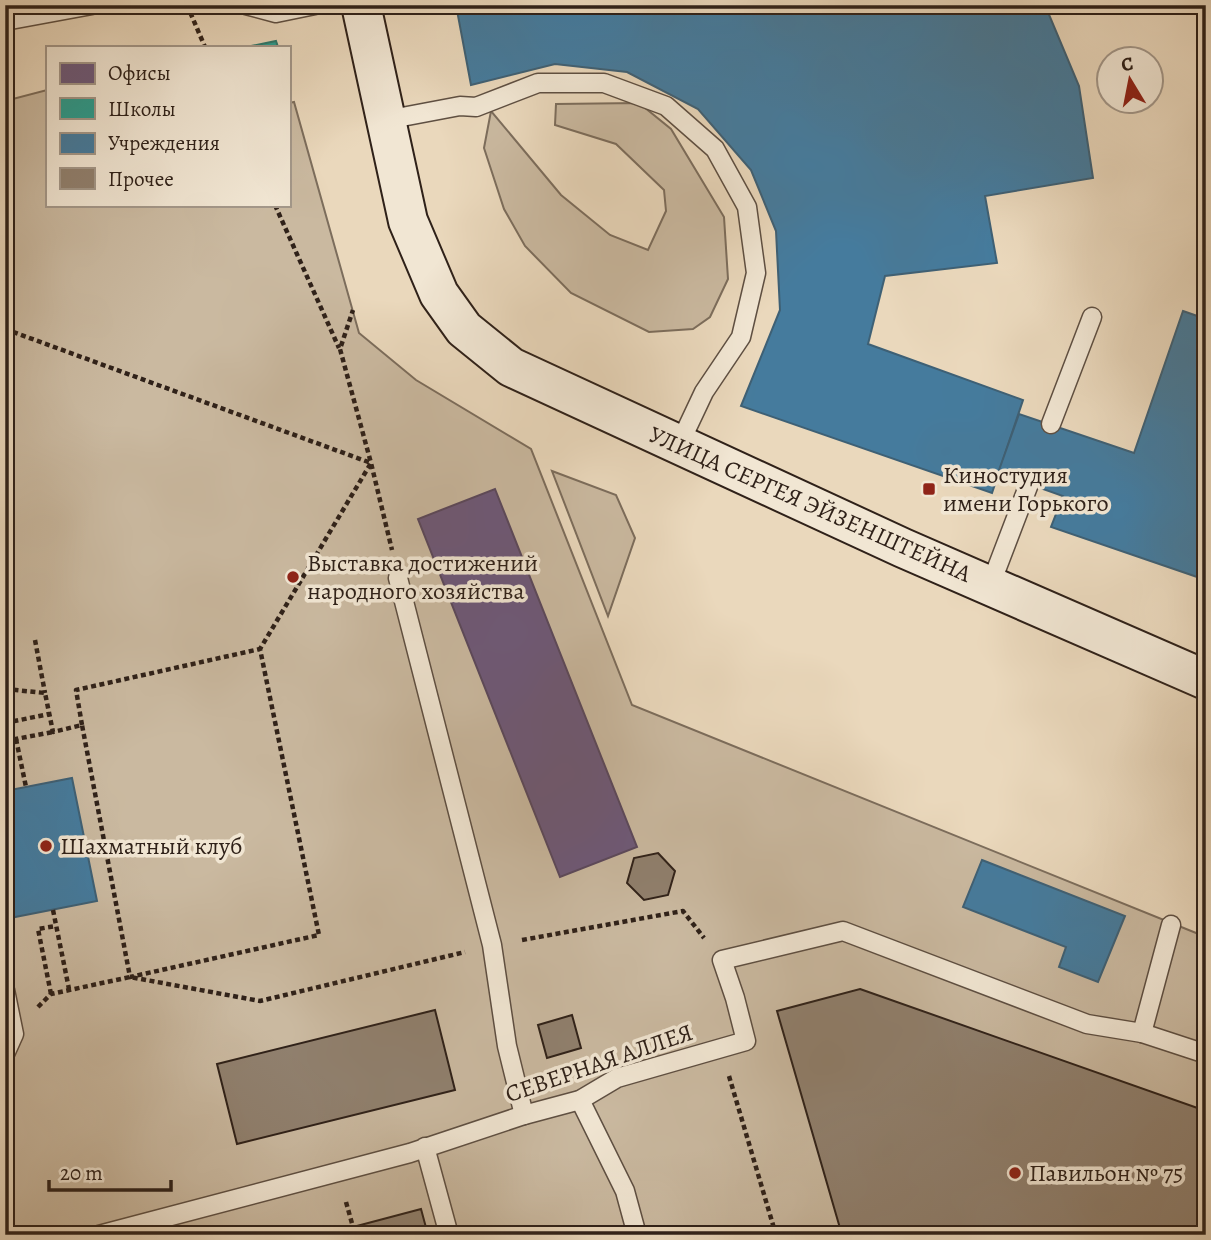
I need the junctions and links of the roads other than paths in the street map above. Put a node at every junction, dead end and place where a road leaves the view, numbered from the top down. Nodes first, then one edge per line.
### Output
1 (92, 5) edge
2 (246, 5) edge
3 (315, 5) edge
4 (361, 5) edge
5 (5, 22) edge
6 (386, 120) junction
7 (1092, 317) dead end
8 (1051, 425) dead end
9 (679, 445) junction
10 (1029, 484) dead end
11 (398, 579) road end
12 (990, 586) junction
13 (1206, 680) edge
14 (1171, 925) dead end
15 (5, 989) edge
16 (1142, 1033) junction
17 (5, 1054) edge
18 (1206, 1054) edge
19 (580, 1100) junction
20 (524, 1115) junction
21 (425, 1147) junction
22 (99, 1235) edge
23 (449, 1235) edge
24 (637, 1235) edge

1 - 5 lane
2 - 3 lane
4 - 6 main road, УЛИЦА СЕРГЕЯ ЭЙЗЕНШТЕЙНА
6 - 9 main road, УЛИЦА СЕРГЕЯ ЭЙЗЕНШТЕЙНА
6 - 9 lane
7 - 8 lane
9 - 12 main road, УЛИЦА СЕРГЕЯ ЭЙЗЕНШТЕЙНА
10 - 12 lane
11 - 20 lane
12 - 13 main road, УЛИЦА СЕРГЕЯ ЭЙЗЕНШТЕЙНА
14 - 16 lane
15 - 17 lane
16 - 18 lane
16 - 19 lane, СЕВЕРНАЯ АЛЛЕЯ
19 - 20 lane, СЕВЕРНАЯ АЛЛЕЯ
19 - 24 lane
20 - 21 lane, СЕВЕРНАЯ АЛЛЕЯ
21 - 22 lane, СЕВЕРНАЯ АЛЛЕЯ
21 - 23 lane

